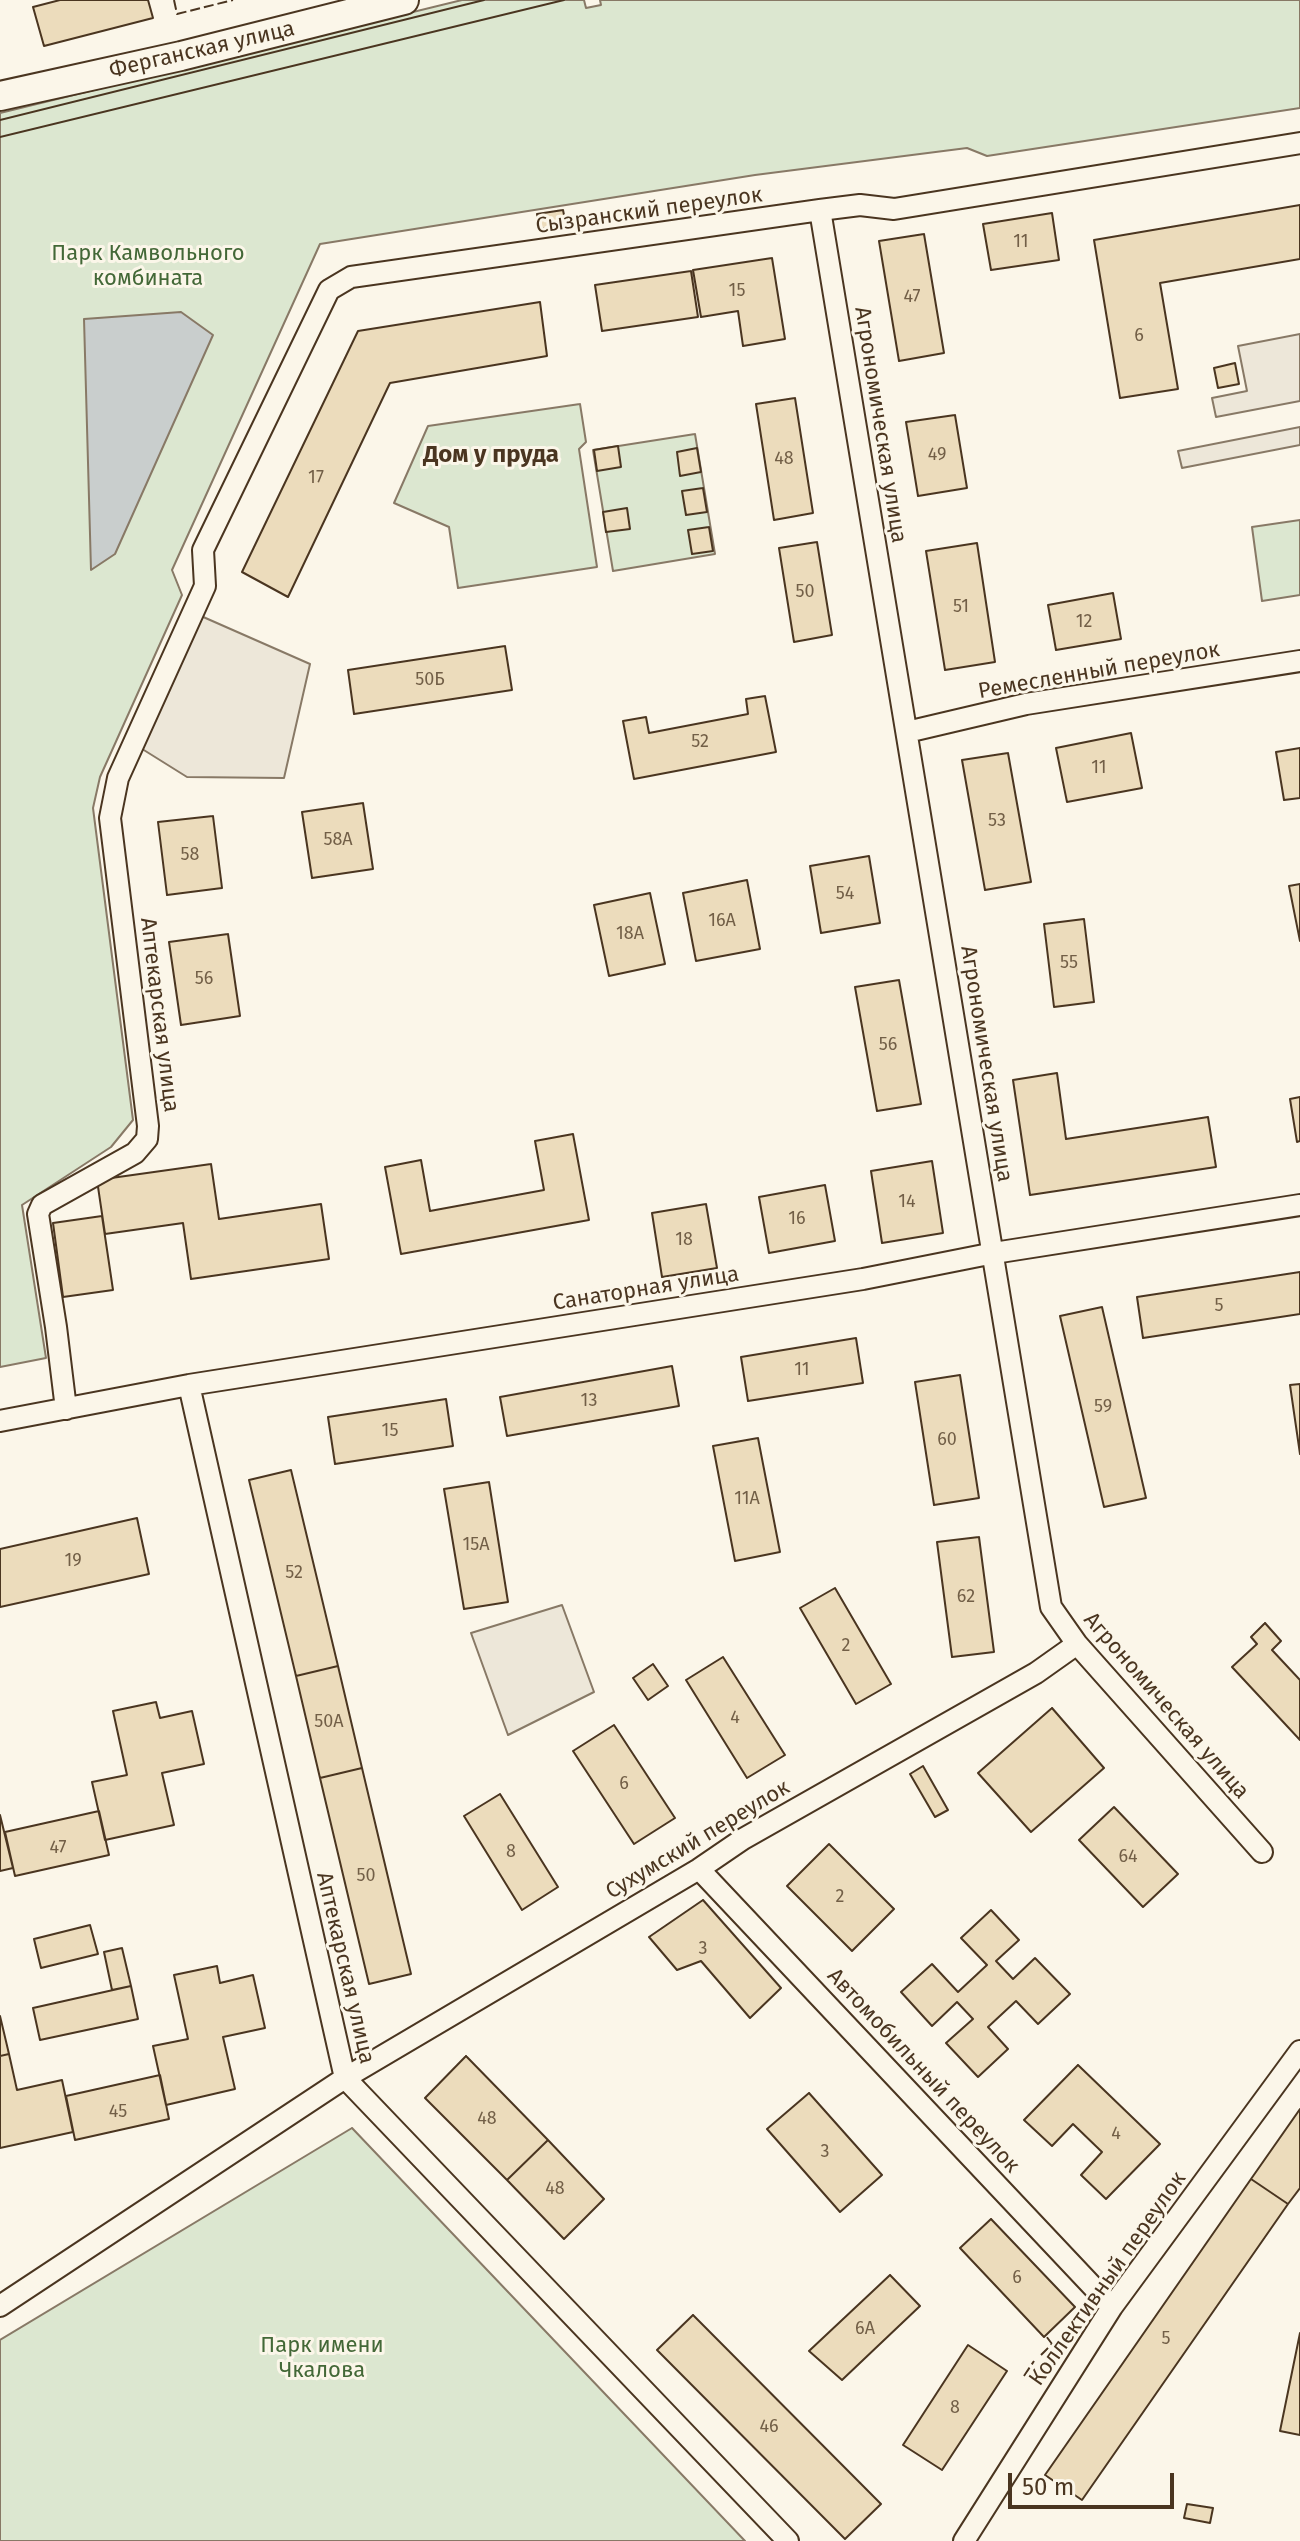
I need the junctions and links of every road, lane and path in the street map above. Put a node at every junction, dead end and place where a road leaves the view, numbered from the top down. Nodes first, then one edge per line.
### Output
1 (404, 0) edge
2 (0, 96) edge
3 (1300, 143) edge
4 (820, 210) junction
5 (205, 586) joint
6 (1300, 661) edge
7 (907, 732) junction
8 (1300, 1205) edge
9 (994, 1253) junction
10 (189, 1385) junction
11 (66, 1409) junction
12 (0, 1421) edge
13 (1077, 1644) junction
14 (1262, 1852) dead end
15 (699, 1869) junction
16 (1300, 2051) edge
17 (345, 2078) junction
18 (0, 2306) edge
19 (1112, 2307) junction
20 (788, 2541) edge
21 (964, 2541) edge

1 - 2 street, Ферганская улица
3 - 4 street, Сызранский переулок
4 - 5 street, Сызранский переулок
4 - 7 street, Агрономическая улица
5 - 11 street, Аптекарская улица
6 - 7 street, Ремесленный переулок
7 - 9 street, Агрономическая улица
8 - 9 street, Санаторная улица
9 - 10 street, Санаторная улица
9 - 13 street, Агрономическая улица
10 - 11 street, Санаторная улица
10 - 17 street, Аптекарская улица
11 - 12 street, Санаторная улица
13 - 14 street, Агрономическая улица
13 - 15 street, Сухумский переулок
15 - 17 street, Сухумский переулок
15 - 19 street, Автомобильный переулок
16 - 19 street, Коллективный переулок
17 - 18 street, Сухумский переулок
17 - 20 street, Аптекарская улица
19 - 21 street, Коллективный переулок

